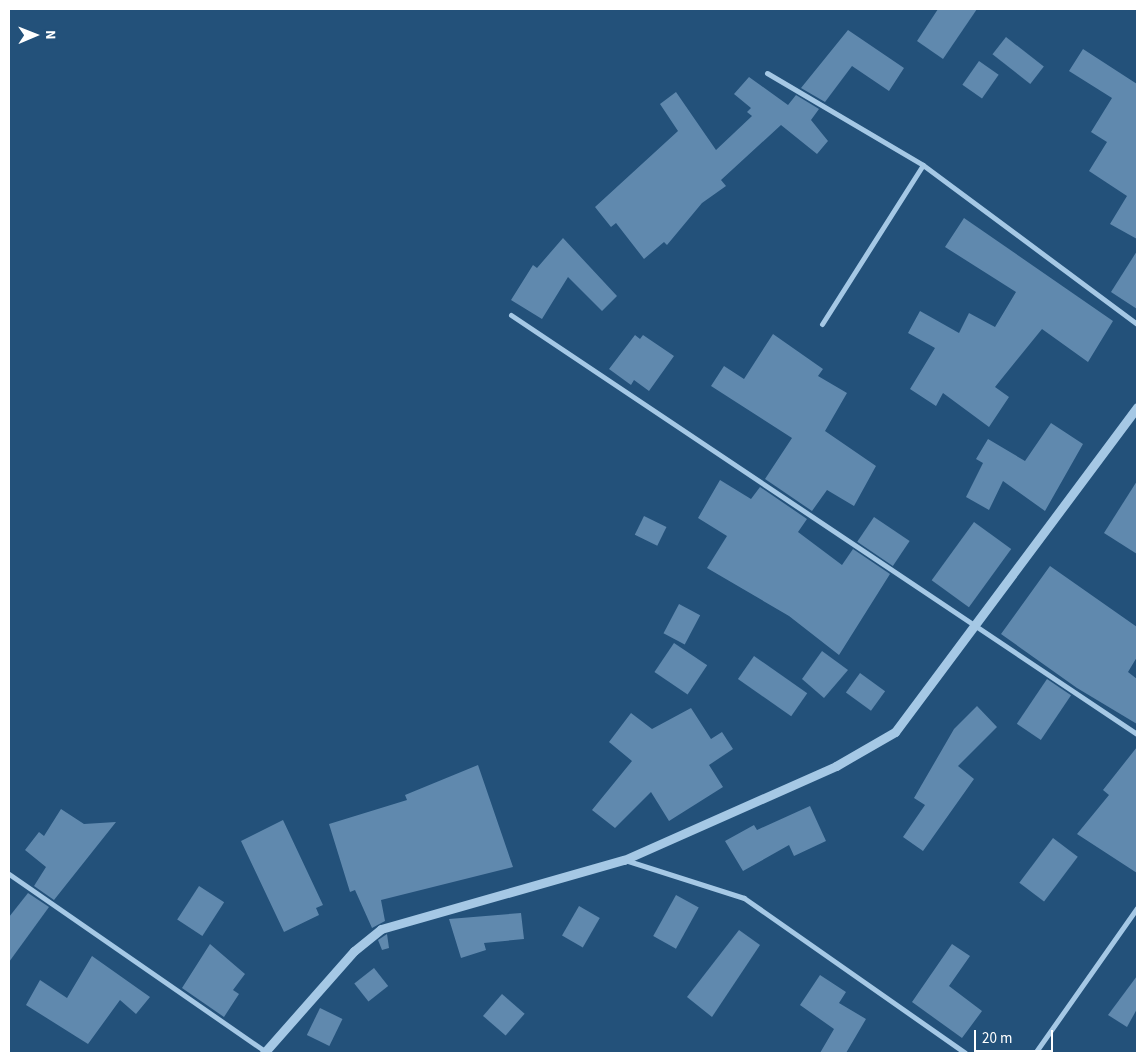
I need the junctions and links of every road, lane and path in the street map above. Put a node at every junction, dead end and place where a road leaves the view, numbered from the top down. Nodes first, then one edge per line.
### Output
1 (767, 73) dead end
2 (923, 165) junction
3 (511, 315) dead end
4 (822, 324) dead end
5 (1137, 324) edge
6 (1137, 407) edge
7 (975, 627) junction
8 (1137, 734) edge
9 (624, 860) junction
10 (9, 874) edge
11 (1137, 908) edge
12 (265, 1052) edge
13 (965, 1053) edge
14 (1035, 1053) edge

1 - 2 street
2 - 4 street
2 - 5 street
3 - 7 street
6 - 7 street
7 - 8 street
7 - 9 street
9 - 12 street
9 - 13 street
10 - 12 street
11 - 14 street

